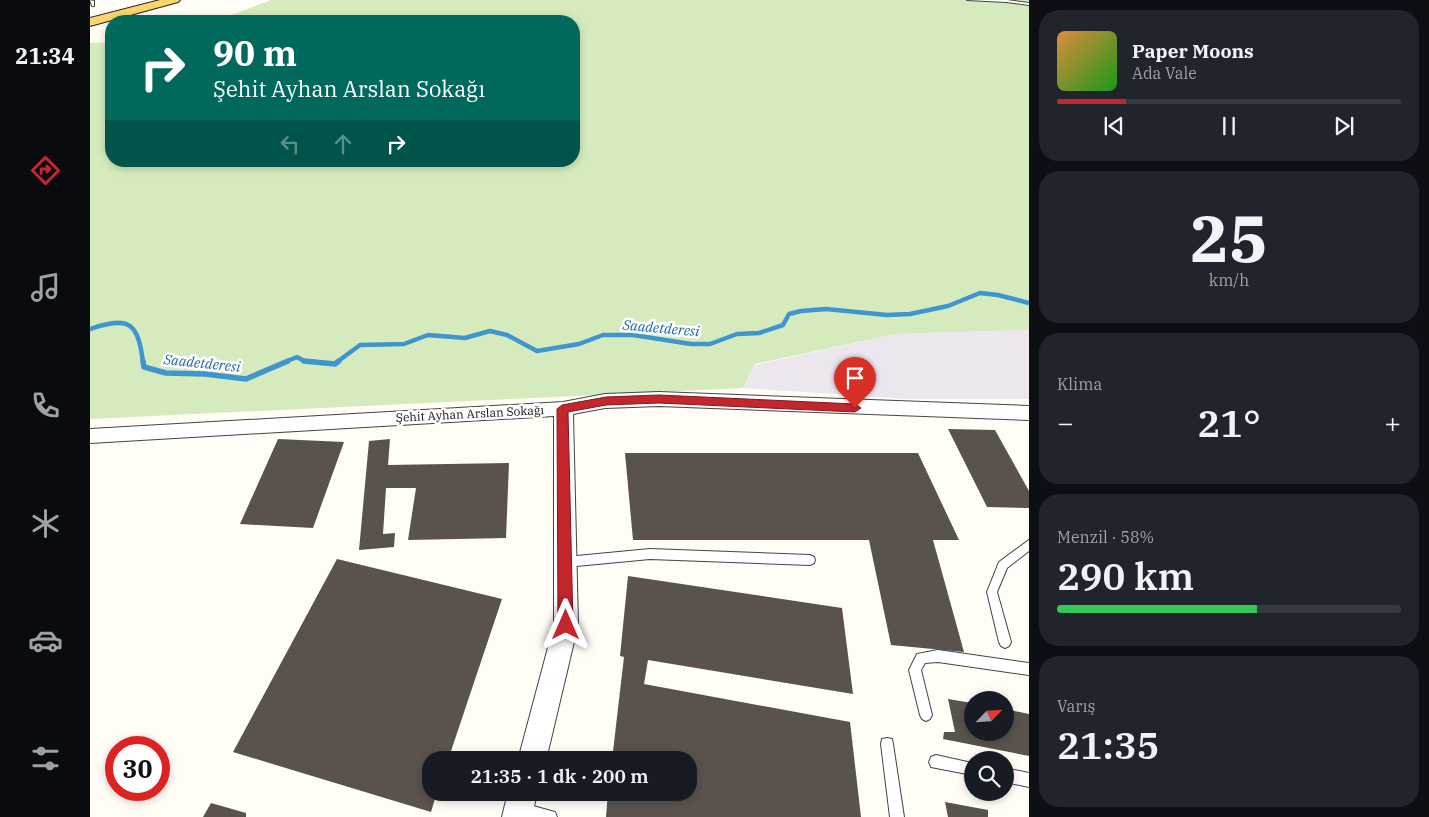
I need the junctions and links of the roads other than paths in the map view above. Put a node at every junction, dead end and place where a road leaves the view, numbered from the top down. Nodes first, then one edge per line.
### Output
1 (130, 0) edge
2 (143, 0) edge
3 (174, 0) edge
4 (969, 0) edge
5 (1029, 4) edge
6 (94, 5) edge
7 (105, 15) edge
8 (105, 15) edge
9 (114, 15) edge
10 (105, 17) edge
11 (90, 21) edge
12 (562, 409) junction
13 (1029, 413) edge
14 (90, 436) edge
15 (1029, 545) edge
16 (810, 560) dead end
17 (566, 562) junction
18 (1005, 642) dead end
19 (1029, 669) edge
20 (926, 715) dead end
21 (887, 744) dead end
22 (534, 751) edge
23 (936, 762) dead end
24 (964, 767) edge
25 (1014, 777) edge
26 (1029, 780) edge
27 (520, 806) edge
28 (550, 817) edge
29 (897, 817) edge

1 - 6 main road
2 - 8 main road
3 - 9 main road
4 - 5 lane
7 - 11 main road
10 - 11 main road
12 - 13 street, Şehit Ayhan Arslan Sokağı
12 - 14 street, Şehit Ayhan Arslan Sokağı
12 - 17 street
15 - 18 lane
16 - 17 lane
17 - 22 street
19 - 20 lane
21 - 29 lane
23 - 24 lane
25 - 26 lane
27 - 28 lane

